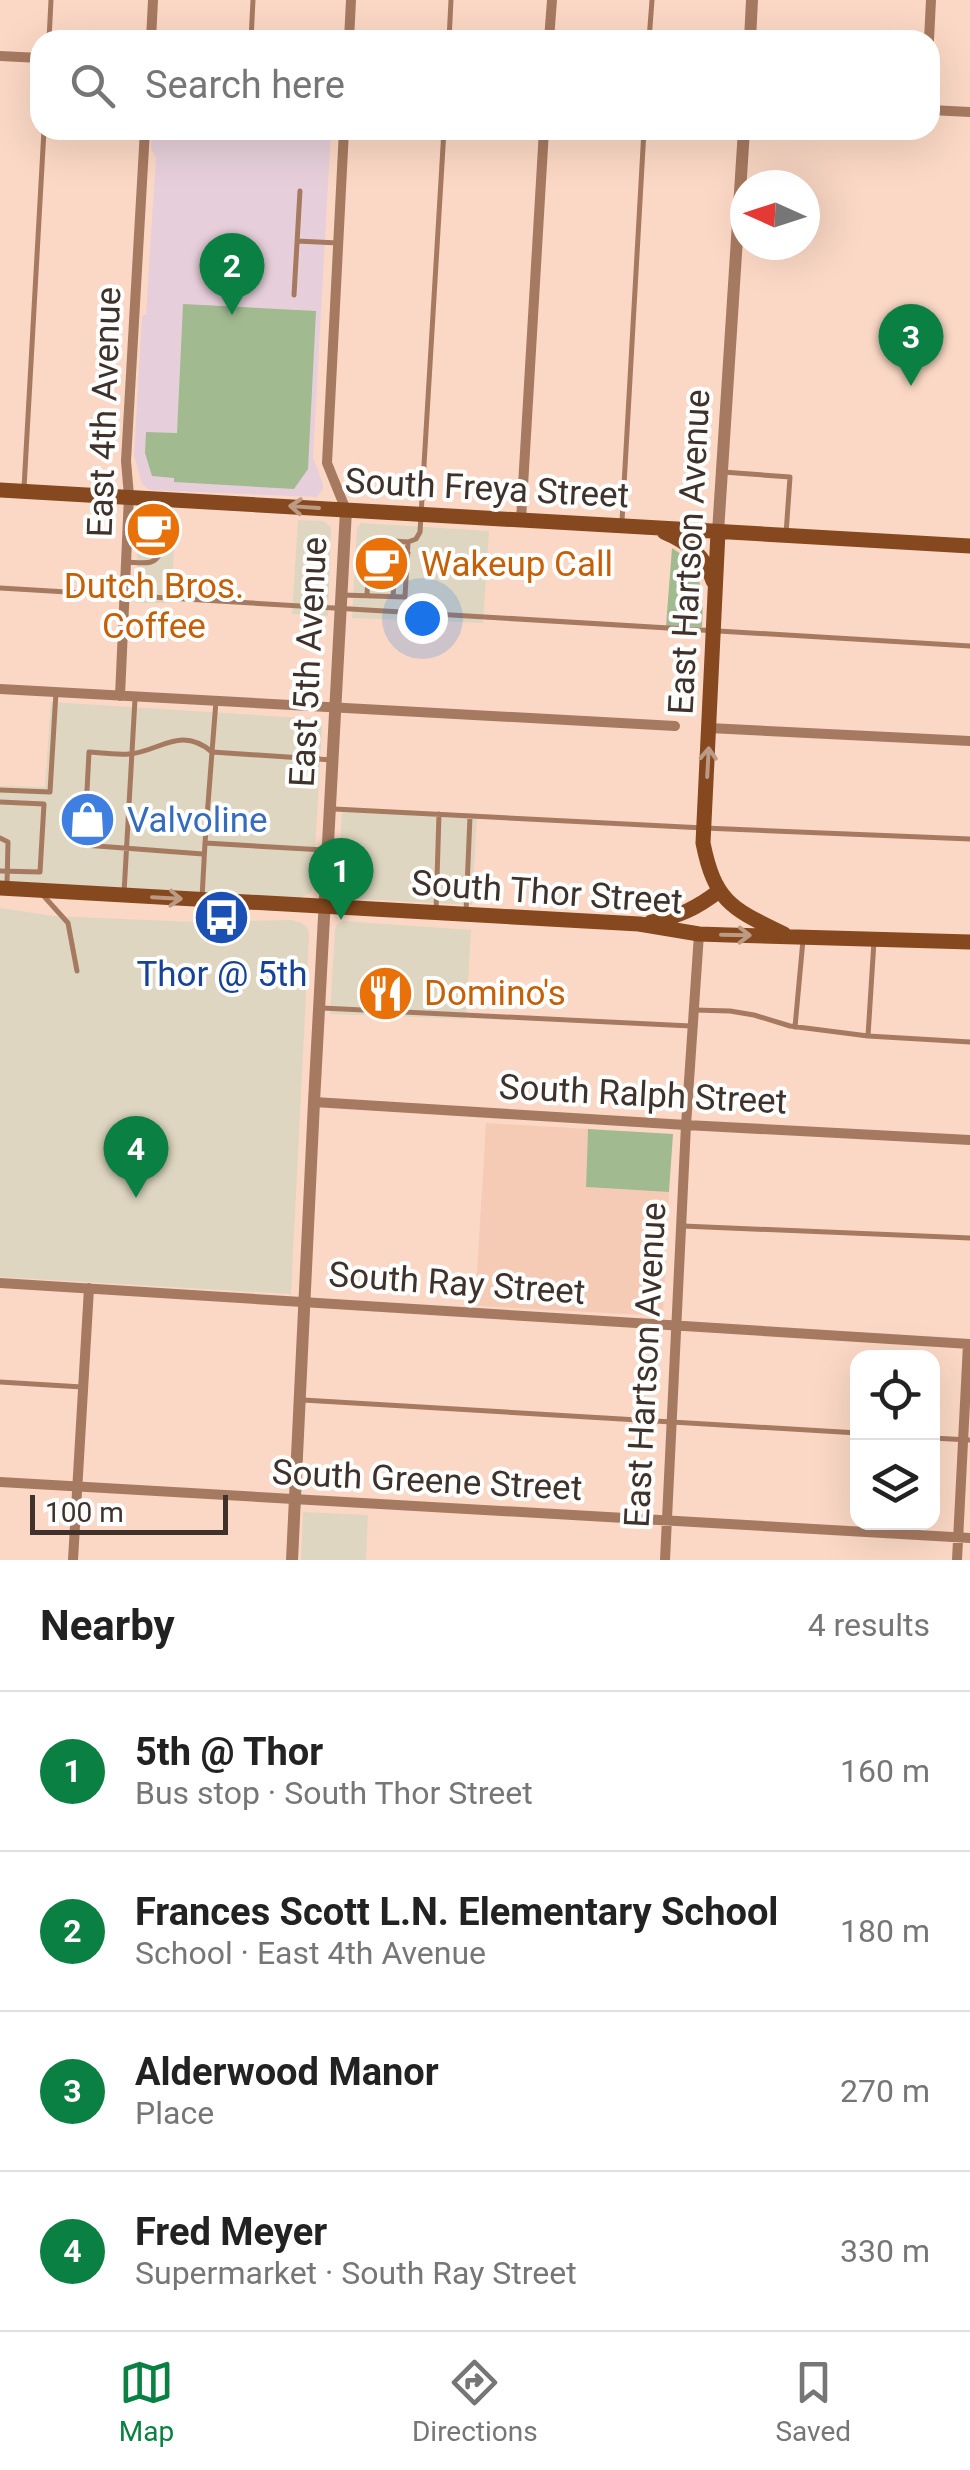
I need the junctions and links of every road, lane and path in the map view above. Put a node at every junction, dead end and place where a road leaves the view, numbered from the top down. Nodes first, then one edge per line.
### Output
1 (51, 0) edge
2 (153, 0) edge
3 (254, 0) edge
4 (351, 0) edge
5 (451, 0) edge
6 (552, 0) edge
7 (652, 0) edge
8 (752, 0) edge
9 (931, 0) edge
10 (50, 30) edge
11 (151, 30) edge
12 (252, 30) edge
13 (350, 30) edge
14 (450, 30) edge
15 (550, 30) edge
16 (650, 30) edge
17 (750, 30) edge
18 (930, 30) edge
19 (0, 56) edge
20 (30, 58) edge
21 (940, 110) edge
22 (970, 112) edge
23 (43, 140) edge
24 (145, 140) edge
25 (343, 140) edge
26 (443, 140) edge
27 (543, 140) edge
28 (643, 140) edge
29 (743, 140) edge
30 (300, 190) dead end
31 (297, 241) junction
32 (338, 243) junction
33 (294, 295) dead end
34 (722, 472) junction
35 (0, 490) edge
36 (24, 491) junction
37 (129, 496) junction
38 (166, 499) junction
39 (346, 510) junction
40 (421, 514) junction
41 (521, 520) junction
42 (621, 526) junction
43 (646, 528) junction
44 (718, 532) junction
45 (786, 537) junction
46 (408, 542) junction
47 (970, 546) edge
48 (408, 553) junction
49 (126, 562) junction
50 (0, 588) edge
51 (367, 596) junction
52 (393, 597) junction
53 (124, 598) junction
54 (714, 600) junction
55 (341, 602) junction
56 (714, 629) junction
57 (970, 646) edge
58 (0, 689) edge
59 (56, 692) junction
60 (120, 696) junction
61 (136, 696) junction
62 (216, 701) junction
63 (336, 708) junction
64 (675, 726) dead end
65 (710, 728) junction
66 (970, 741) edge
67 (212, 752) junction
68 (132, 754) junction
69 (333, 760) junction
70 (0, 790) edge
71 (50, 792) junction
72 (0, 802) edge
73 (44, 804) junction
74 (330, 809) junction
75 (86, 810) dead end
76 (440, 814) junction
77 (470, 816) junction
78 (85, 828) dead end
79 (704, 828) junction
80 (0, 838) edge
81 (970, 839) edge
82 (205, 843) junction
83 (126, 849) junction
84 (328, 851) junction
85 (4, 853) edge
86 (204, 854) junction
87 (4, 880) edge
88 (39, 891) junction
89 (719, 891) junction
90 (124, 896) junction
91 (202, 900) junction
92 (325, 908) junction
93 (436, 914) junction
94 (466, 915) junction
95 (639, 924) junction
96 (699, 934) junction
97 (796, 936) junction
98 (874, 938) junction
99 (970, 942) edge
100 (77, 971) dead end
101 (319, 1008) junction
102 (694, 1010) junction
103 (693, 1026) junction
104 (795, 1027) junction
105 (868, 1036) junction
106 (970, 1042) edge
107 (314, 1102) junction
108 (686, 1125) junction
109 (970, 1140) edge
110 (682, 1226) junction
111 (970, 1238) edge
112 (0, 1283) edge
113 (89, 1288) junction
114 (304, 1301) junction
115 (677, 1325) junction
116 (969, 1344) edge
117 (0, 1382) edge
118 (83, 1387) junction
119 (300, 1400) junction
120 (672, 1422) junction
121 (850, 1433) edge
122 (940, 1438) edge
123 (966, 1440) edge
124 (0, 1482) edge
125 (77, 1485) junction
126 (296, 1500) junction
127 (667, 1522) junction
128 (964, 1538) edge
129 (74, 1560) edge
130 (292, 1560) edge
131 (665, 1560) edge
132 (956, 1560) edge

1 - 10 lane
2 - 11 street
3 - 12 lane
4 - 13 street
5 - 14 lane
6 - 15 street
7 - 16 lane
8 - 17 street
9 - 18 street
19 - 20 street
21 - 22 street
23 - 36 lane
24 - 37 street, East 4th Avenue
25 - 32 street, East 5th Avenue
26 - 40 lane
27 - 41 street
28 - 42 lane
29 - 34 street, East Hartson Avenue
30 - 31 lane
31 - 32 lane
31 - 33 lane
32 - 39 street, East 5th Avenue
34 - 44 street, East Hartson Avenue
34 - 45 lane
35 - 36 main road, South Freya Street
36 - 37 main road, South Freya Street
37 - 38 main road, South Freya Street
37 - 49 street, East 4th Avenue
39 -> 38 main road, South Freya Street
38 - 49 lane
39 - 40 main road, South Freya Street
39 - 55 street, East 5th Avenue
40 - 41 main road, South Freya Street
40 - 46 lane
41 - 42 main road, South Freya Street
42 - 43 main road, South Freya Street
43 - 44 main road, South Freya Street
43 - 54 main road
44 - 45 main road, South Freya Street
44 - 54 main road, East Hartson Avenue
45 - 47 main road, South Freya Street
46 - 48 lane
46 - 51 lane
48 - 52 lane
48 - 52 lane
49 - 53 street, East 4th Avenue
50 - 53 lane
51 - 52 lane
51 - 55 lane
53 - 55 lane
53 - 60 street, East 4th Avenue
54 - 56 main road, East Hartson Avenue
55 - 56 lane
55 - 63 street, East 5th Avenue
56 - 57 lane
56 - 65 main road, East Hartson Avenue
58 - 59 street
59 - 60 street
59 - 71 lane
60 - 61 street
61 - 62 street
61 - 68 lane
62 - 63 street
62 - 67 lane
63 - 64 street
63 - 69 street, East 5th Avenue
65 - 66 street
79 -> 65 main road, East Hartson Avenue
67 - 68 lane
67 - 69 lane
67 - 82 lane
68 - 75 lane
68 - 83 lane
69 - 74 street, East 5th Avenue
70 - 71 lane
71 - 73 lane
72 - 73 lane
73 - 87 lane
74 - 76 lane
74 - 84 street, East 5th Avenue
76 - 77 lane
76 - 93 lane
77 - 79 lane
77 - 94 lane
78 - 83 lane
79 - 81 lane
79 - 89 main road, East Hartson Avenue
80 - 85 lane
82 - 84 lane
82 - 86 lane
83 - 86 lane
83 - 90 lane
84 - 92 street, East 5th Avenue
85 - 87 lane
86 - 91 lane
87 - 88 main road, South Thor Street
88 - 90 main road, South Thor Street
88 - 100 lane
89 - 95 main road
89 - 97 main road
90 -> 91 main road, South Thor Street
91 - 92 main road, South Thor Street
92 - 93 main road, South Thor Street
92 - 101 street, East 5th Avenue
93 - 94 main road, South Thor Street
94 - 95 main road, South Thor Street
95 - 96 main road, South Thor Street
96 -> 97 main road, South Thor Street
96 - 102 street, East Hartson Avenue
97 - 98 main road, South Thor Street
97 - 104 lane
98 - 99 main road, South Thor Street
98 - 105 lane
101 - 103 lane
101 - 107 street, East 5th Avenue
102 - 103 street, East Hartson Avenue
102 - 104 lane
103 - 108 street, East Hartson Avenue
104 - 105 lane
105 - 106 lane
107 - 108 street, South Ralph Street
107 - 114 street, East 5th Avenue
108 - 109 street, South Ralph Street
108 - 110 street, East Hartson Avenue
110 - 111 lane
110 - 115 street, East Hartson Avenue
112 - 113 street, South Ray Street
113 - 114 street, South Ray Street
113 - 118 street
114 - 115 street, South Ray Street
114 - 119 street, East 5th Avenue
115 - 116 street, South Ray Street
115 - 120 street, East Hartson Avenue
116 - 123 street
117 - 118 lane
118 - 125 street
119 - 120 lane
119 - 126 street, East 5th Avenue
120 - 121 lane
120 - 127 street, East Hartson Avenue
122 - 123 lane
123 - 128 street
124 - 125 street, South Greene Street
125 - 126 street, South Greene Street
125 - 129 street
126 - 127 street, South Greene Street
126 - 130 street, East 5th Avenue
127 - 128 street, South Greene Street
127 - 131 street, East Hartson Avenue
128 - 132 street

